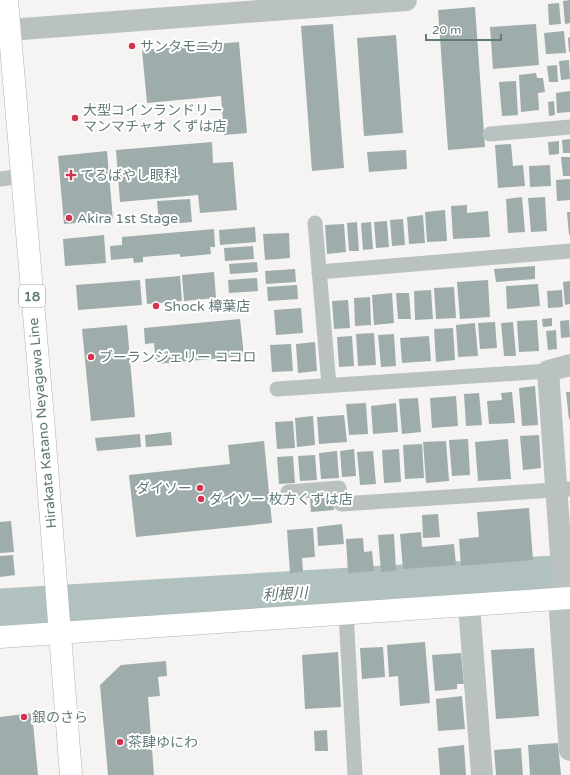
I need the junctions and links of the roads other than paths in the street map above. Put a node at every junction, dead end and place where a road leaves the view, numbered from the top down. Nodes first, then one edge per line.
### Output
1 (7, 0) edge
2 (406, 0) edge
3 (9, 30) junction
4 (570, 127) edge
5 (490, 134) dead end
6 (22, 176) junction
7 (0, 179) edge
8 (314, 223) dead end
9 (570, 251) edge
10 (319, 272) junction
11 (570, 365) edge
12 (548, 371) junction
13 (329, 385) junction
14 (277, 388) dead end
15 (563, 489) edge
16 (288, 492) dead end
17 (564, 589) edge
18 (469, 605) junction
19 (346, 612) junction
20 (58, 625) junction
21 (0, 637) edge
22 (570, 750) edge
23 (70, 775) edge
24 (354, 775) edge
25 (482, 775) edge

1 - 3 main road, Hirakata Katano Neyagawa Line / 18
2 - 3 street
3 - 6 main road, Hirakata Katano Neyagawa Line / 18
4 - 5 lane
6 - 7 lane
6 - 20 main road, Hirakata Katano Neyagawa Line / 18
8 - 10 lane
9 - 10 lane
10 - 13 lane
11 - 12 street
12 - 13 lane
12 - 15 street
13 - 14 lane
15 - 16 lane
15 - 17 street
17 - 18 main road
17 - 22 street
18 - 19 main road
18 - 25 street
19 - 20 main road
19 - 24 lane
20 - 21 main road
20 - 23 main road, Hirakata Katano Neyagawa Line / 18

